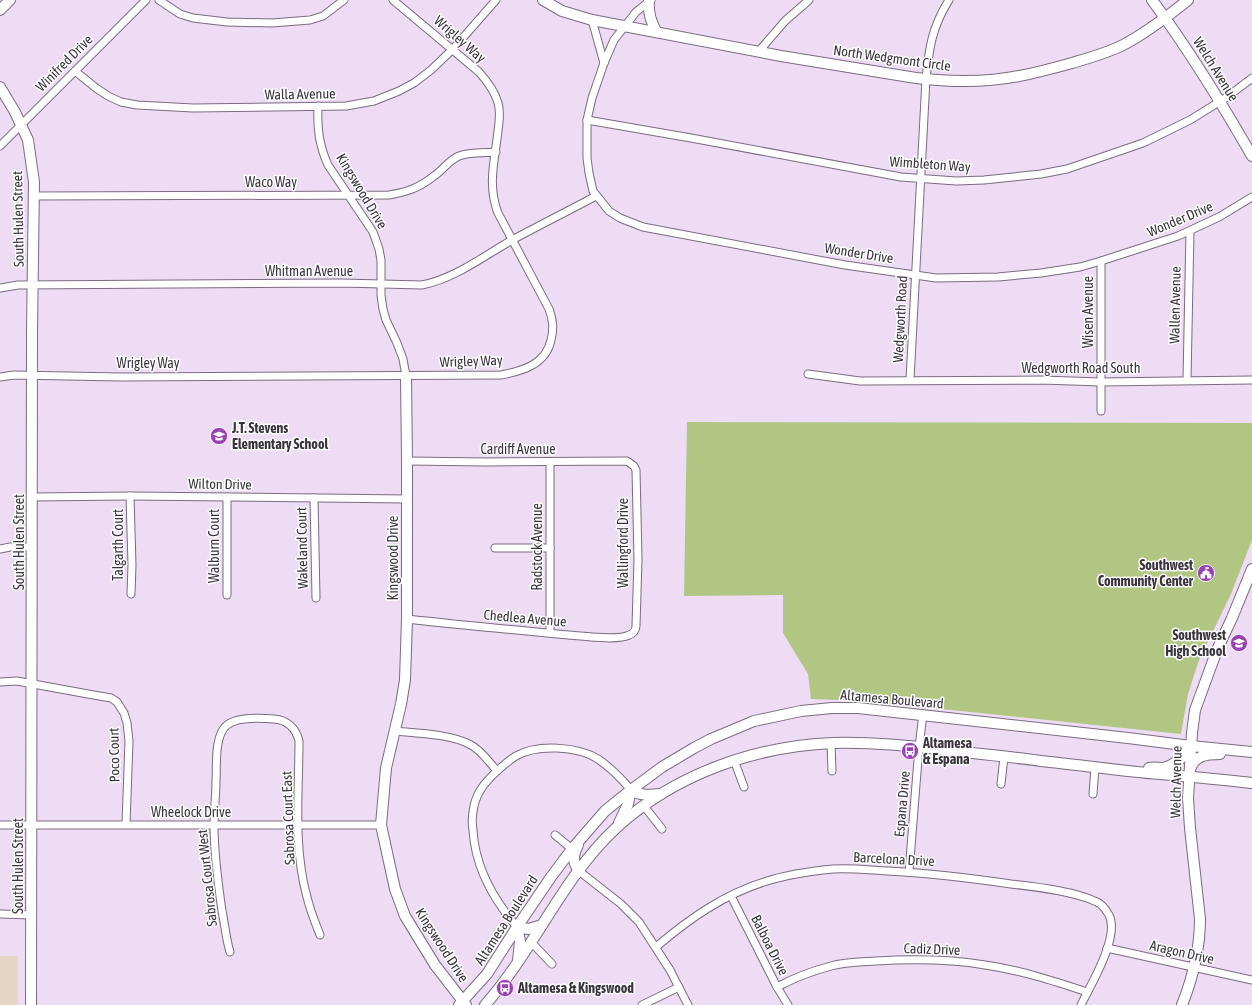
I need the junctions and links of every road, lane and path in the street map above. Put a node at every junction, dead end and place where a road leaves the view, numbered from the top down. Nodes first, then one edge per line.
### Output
1 (10, 0) edge
2 (146, 0) edge
3 (159, 0) edge
4 (344, 0) edge
5 (393, 0) edge
6 (496, 0) edge
7 (543, 0) edge
8 (809, 0) edge
9 (949, 0) edge
10 (1152, 0) edge
11 (1188, 0) edge
12 (650, 1) edge
13 (0, 10) edge
14 (1166, 18) junction
15 (592, 20) junction
16 (625, 25) junction
17 (656, 31) junction
18 (453, 49) junction
19 (759, 51) junction
20 (604, 63) junction
21 (75, 71) junction
22 (1252, 78) edge
23 (926, 79) junction
24 (0, 87) edge
25 (1221, 101) junction
26 (318, 106) junction
27 (587, 120) junction
28 (21, 124) junction
29 (0, 146) edge
30 (496, 152) junction
31 (1252, 156) edge
32 (921, 178) junction
33 (34, 196) junction
34 (348, 196) junction
35 (596, 196) junction
36 (1252, 197) edge
37 (1190, 231) junction
38 (512, 240) junction
39 (1101, 261) junction
40 (915, 275) junction
41 (381, 284) junction
42 (33, 286) junction
43 (0, 288) edge
44 (808, 374) dead end
45 (33, 375) junction
46 (406, 376) junction
47 (0, 377) edge
48 (910, 380) junction
49 (1187, 380) junction
50 (1252, 380) edge
51 (1101, 382) junction
52 (1101, 411) dead end
53 (407, 461) junction
54 (550, 462) junction
55 (629, 462) joint
56 (130, 496) junction
57 (227, 497) junction
58 (33, 498) junction
59 (314, 498) junction
60 (407, 499) junction
61 (33, 547) junction
62 (495, 548) dead end
63 (550, 548) junction
64 (0, 549) edge
65 (1252, 569) edge
66 (131, 594) dead end
67 (227, 595) dead end
68 (316, 598) dead end
69 (407, 619) junction
70 (636, 626) joint
71 (550, 633) junction
72 (0, 682) edge
73 (33, 684) junction
74 (923, 714) junction
75 (268, 718) joint
76 (395, 731) junction
77 (831, 743) junction
78 (1191, 746) junction
79 (919, 747) junction
80 (1241, 751) junction
81 (1252, 752) edge
82 (1004, 757) junction
83 (734, 760) junction
84 (1095, 767) junction
85 (1123, 770) junction
86 (497, 771) junction
87 (832, 771) dead end
88 (1189, 776) junction
89 (1252, 783) edge
90 (1001, 784) dead end
91 (744, 787) dead end
92 (631, 790) junction
93 (663, 793) junction
94 (1093, 794) dead end
95 (644, 806) junction
96 (126, 824) junction
97 (298, 824) junction
98 (0, 825) edge
99 (32, 825) junction
100 (214, 825) junction
101 (381, 825) junction
102 (618, 827) junction
103 (662, 829) dead end
104 (555, 834) dead end
105 (581, 838) junction
106 (572, 848) junction
107 (579, 870) junction
108 (555, 872) junction
109 (909, 872) junction
110 (731, 896) junction
111 (0, 914) edge
112 (32, 915) junction
113 (542, 925) junction
114 (517, 927) junction
115 (320, 935) dead end
116 (531, 942) junction
117 (656, 947) junction
118 (1107, 948) junction
119 (230, 952) dead end
120 (518, 962) junction
121 (552, 964) dead end
122 (1194, 968) junction
123 (1252, 980) edge
124 (679, 987) junction
125 (777, 987) junction
126 (1087, 992) junction
127 (463, 1004) edge
128 (31, 1005) edge
129 (485, 1005) edge
130 (642, 1005) edge
131 (688, 1005) edge
132 (788, 1005) edge
133 (1081, 1005) edge
134 (1182, 1005) edge

1 - 13 main road
2 - 21 street, Winifred Drive
3 - 4 street
5 - 18 street, Wrigley Way
6 - 18 street, Walla Avenue
7 - 15 main road, North Wedgmont Circle
8 - 19 street
9 - 23 street, Wedgworth Road
10 - 14 main road, Welch Avenue
11 - 14 main road, North Wedgmont Circle
12 - 16 street
12 - 17 main road
14 - 23 main road, North Wedgmont Circle
14 - 25 main road, Welch Avenue
15 - 16 main road, North Wedgmont Circle
15 - 20 street
16 - 17 main road, North Wedgmont Circle
16 - 20 street, Wonder Drive
17 - 19 main road, North Wedgmont Circle
18 - 26 street, Walla Avenue
18 - 30 street, Wrigley Way
19 - 23 main road, North Wedgmont Circle
20 - 27 street, Wonder Drive
21 - 26 street, Walla Avenue
21 - 28 street, Winifred Drive
22 - 25 street, Wimbleton Way
23 - 32 street, Wedgworth Road
24 - 28 main road, South Hulen Street
25 - 31 main road, Welch Avenue
25 - 32 street, Wimbleton Way
26 - 34 street, Kingswood Drive
27 - 32 street, Wimbleton Way
27 - 35 street, Wonder Drive
28 - 29 street, Winifred Drive
28 - 33 main road, South Hulen Street
30 - 34 street, Waco Way
30 - 38 street, Wrigley Way
32 - 40 street, Wedgworth Road
33 - 34 street, Waco Way
33 - 42 main road, South Hulen Street
34 - 41 street, Kingswood Drive
35 - 38 street, Whitman Avenue
35 - 40 street, Wonder Drive
36 - 37 street, Wonder Drive
37 - 39 street, Wonder Drive
37 - 49 street, Wallen Avenue
38 - 41 street, Whitman Avenue
38 - 46 street, Wrigley Way
39 - 40 street, Wonder Drive
39 - 51 street, Wisen Avenue
40 - 48 street, Wedgworth Road
41 - 42 street, Whitman Avenue
41 - 46 street, Kingswood Drive
42 - 43 street, Whitman Avenue
42 - 45 main road, South Hulen Street
44 - 48 street, Wedgworth Road South
45 - 46 street, Wrigley Way
45 - 47 street, Wrigley Way
45 - 58 main road, South Hulen Street
46 - 53 main road, Kingswood Drive
48 - 51 street, Wedgworth Road South
49 - 50 street, Wedgworth Road South
49 - 51 street, Wedgworth Road South
51 - 52 street, Wisen Avenue
53 - 54 street, Cardiff Avenue
53 - 60 main road, Kingswood Drive
54 - 55 street, Cardiff Avenue
54 - 63 street, Radstock Avenue
55 - 70 street, Wallingford Drive
56 - 57 street, Wilton Drive
56 - 58 street, Wilton Drive
56 - 66 street, Talgarth Court
57 - 59 street, Wilton Drive
57 - 67 street, Walburn Court
58 - 61 main road, South Hulen Street
59 - 60 street, Wilton Drive
59 - 68 street, Wakeland Court
60 - 69 main road, Kingswood Drive
61 - 64 street
61 - 73 main road, South Hulen Street
62 - 63 street
63 - 71 street, Radstock Avenue
65 - 78 main road, Welch Avenue
69 - 71 street, Chedlea Avenue
69 - 76 main road, Kingswood Drive
70 - 71 street, Chedlea Avenue
72 - 73 street, Poco Court
73 - 96 street, Poco Court
73 - 99 main road, South Hulen Street
74 - 78 main road, Altamesa Boulevard
74 - 79 street, Espana Drive
74 - 92 main road, Altamesa Boulevard
75 - 97 street, Sabrosa Court East
75 - 100 street, Sabrosa Court West
76 - 86 street
76 - 101 main road, Kingswood Drive
77 - 79 main road
77 - 83 main road
77 - 87 street
78 - 80 main road, Altamesa Boulevard
78 - 85 main road
78 - 88 main road, Welch Avenue
79 - 82 main road
79 - 109 street, Espana Drive
80 - 81 main road, Altamesa Boulevard
80 - 88 main road
82 - 84 main road
82 - 90 street
83 - 91 street
83 - 93 main road
84 - 85 main road
84 - 94 street
85 - 88 main road
86 - 92 street
86 - 114 street
88 - 89 main road
88 - 122 main road, Welch Avenue
92 - 93 main road
92 - 102 main road
92 - 105 main road, Altamesa Boulevard
93 - 95 main road
95 - 102 main road
95 - 103 street
96 - 99 street, Wheelock Drive
96 - 100 street, Wheelock Drive
97 - 100 street, Wheelock Drive
97 - 101 street, Wheelock Drive
97 - 115 street, Sabrosa Court East
98 - 99 street, Wheelock Drive
99 - 112 main road, South Hulen Street
100 - 119 street, Sabrosa Court West
101 - 127 main road, Kingswood Drive
102 - 107 main road
104 - 106 street
105 - 106 main road, Altamesa Boulevard
105 - 107 main road
106 - 108 main road, Altamesa Boulevard
107 - 108 main road
107 - 113 main road
107 - 117 street
108 - 114 main road, Altamesa Boulevard
109 - 110 street, Barcelona Drive
109 - 118 street, Barcelona Drive
110 - 117 street, Barcelona Drive
110 - 125 street, Balboa Drive
111 - 112 street
112 - 128 main road, South Hulen Street
113 - 114 main road
113 - 116 main road
114 - 120 main road
114 - 127 main road, Altamesa Boulevard
116 - 120 main road
116 - 121 street
117 - 124 street
118 - 122 street, Aragon Drive
118 - 126 street
120 - 129 main road
122 - 123 street, Aragon Drive
122 - 134 main road, Welch Avenue
124 - 130 street
124 - 131 street
125 - 126 street, Cadiz Drive
125 - 132 street, Balboa Drive
126 - 133 street

